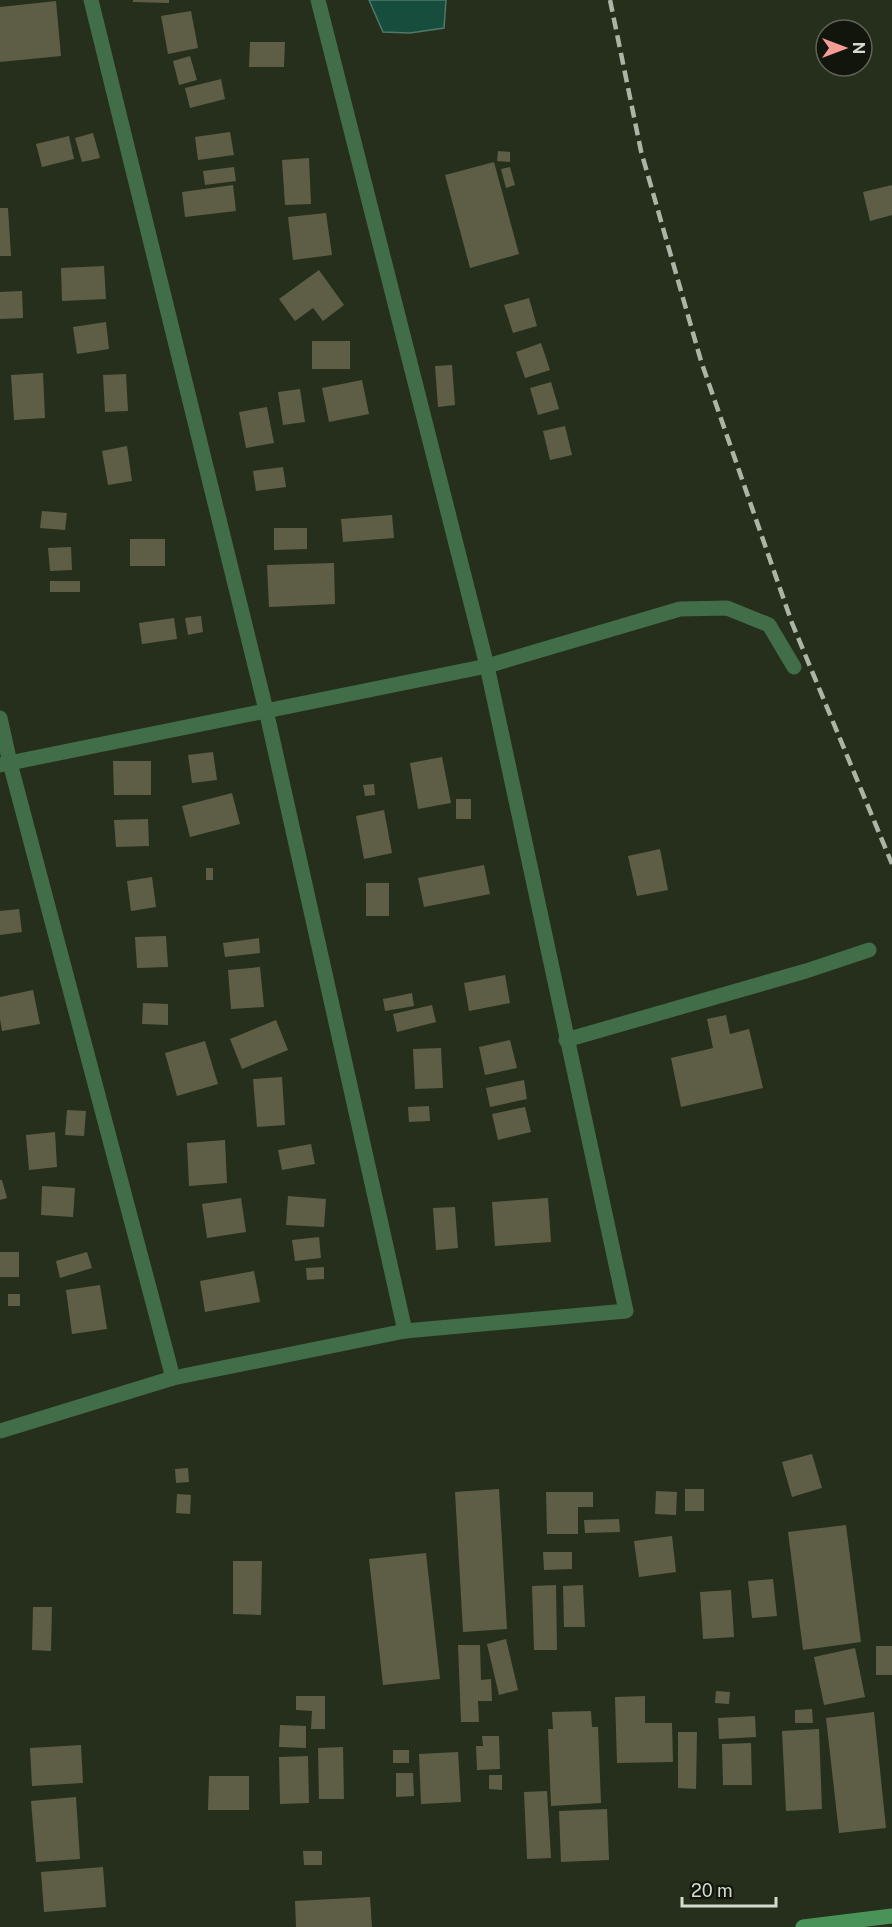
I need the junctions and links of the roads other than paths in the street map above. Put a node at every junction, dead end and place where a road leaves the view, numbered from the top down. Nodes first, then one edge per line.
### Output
1 (91, 0) edge
2 (318, 0) edge
3 (487, 666) junction
4 (794, 667) dead end
5 (266, 710) junction
6 (0, 718) edge
7 (5, 764) edge
8 (869, 950) dead end
9 (566, 1041) junction
10 (405, 1330) junction
11 (173, 1378) junction
12 (0, 1431) edge
13 (892, 1916) edge
14 (803, 1927) edge

1 - 5 street
2 - 3 street
3 - 4 street
3 - 5 street
3 - 9 street
5 - 7 street
5 - 10 street
6 - 7 street
7 - 11 street
8 - 9 street
9 - 10 street
10 - 11 street
11 - 12 street
13 - 14 main road

